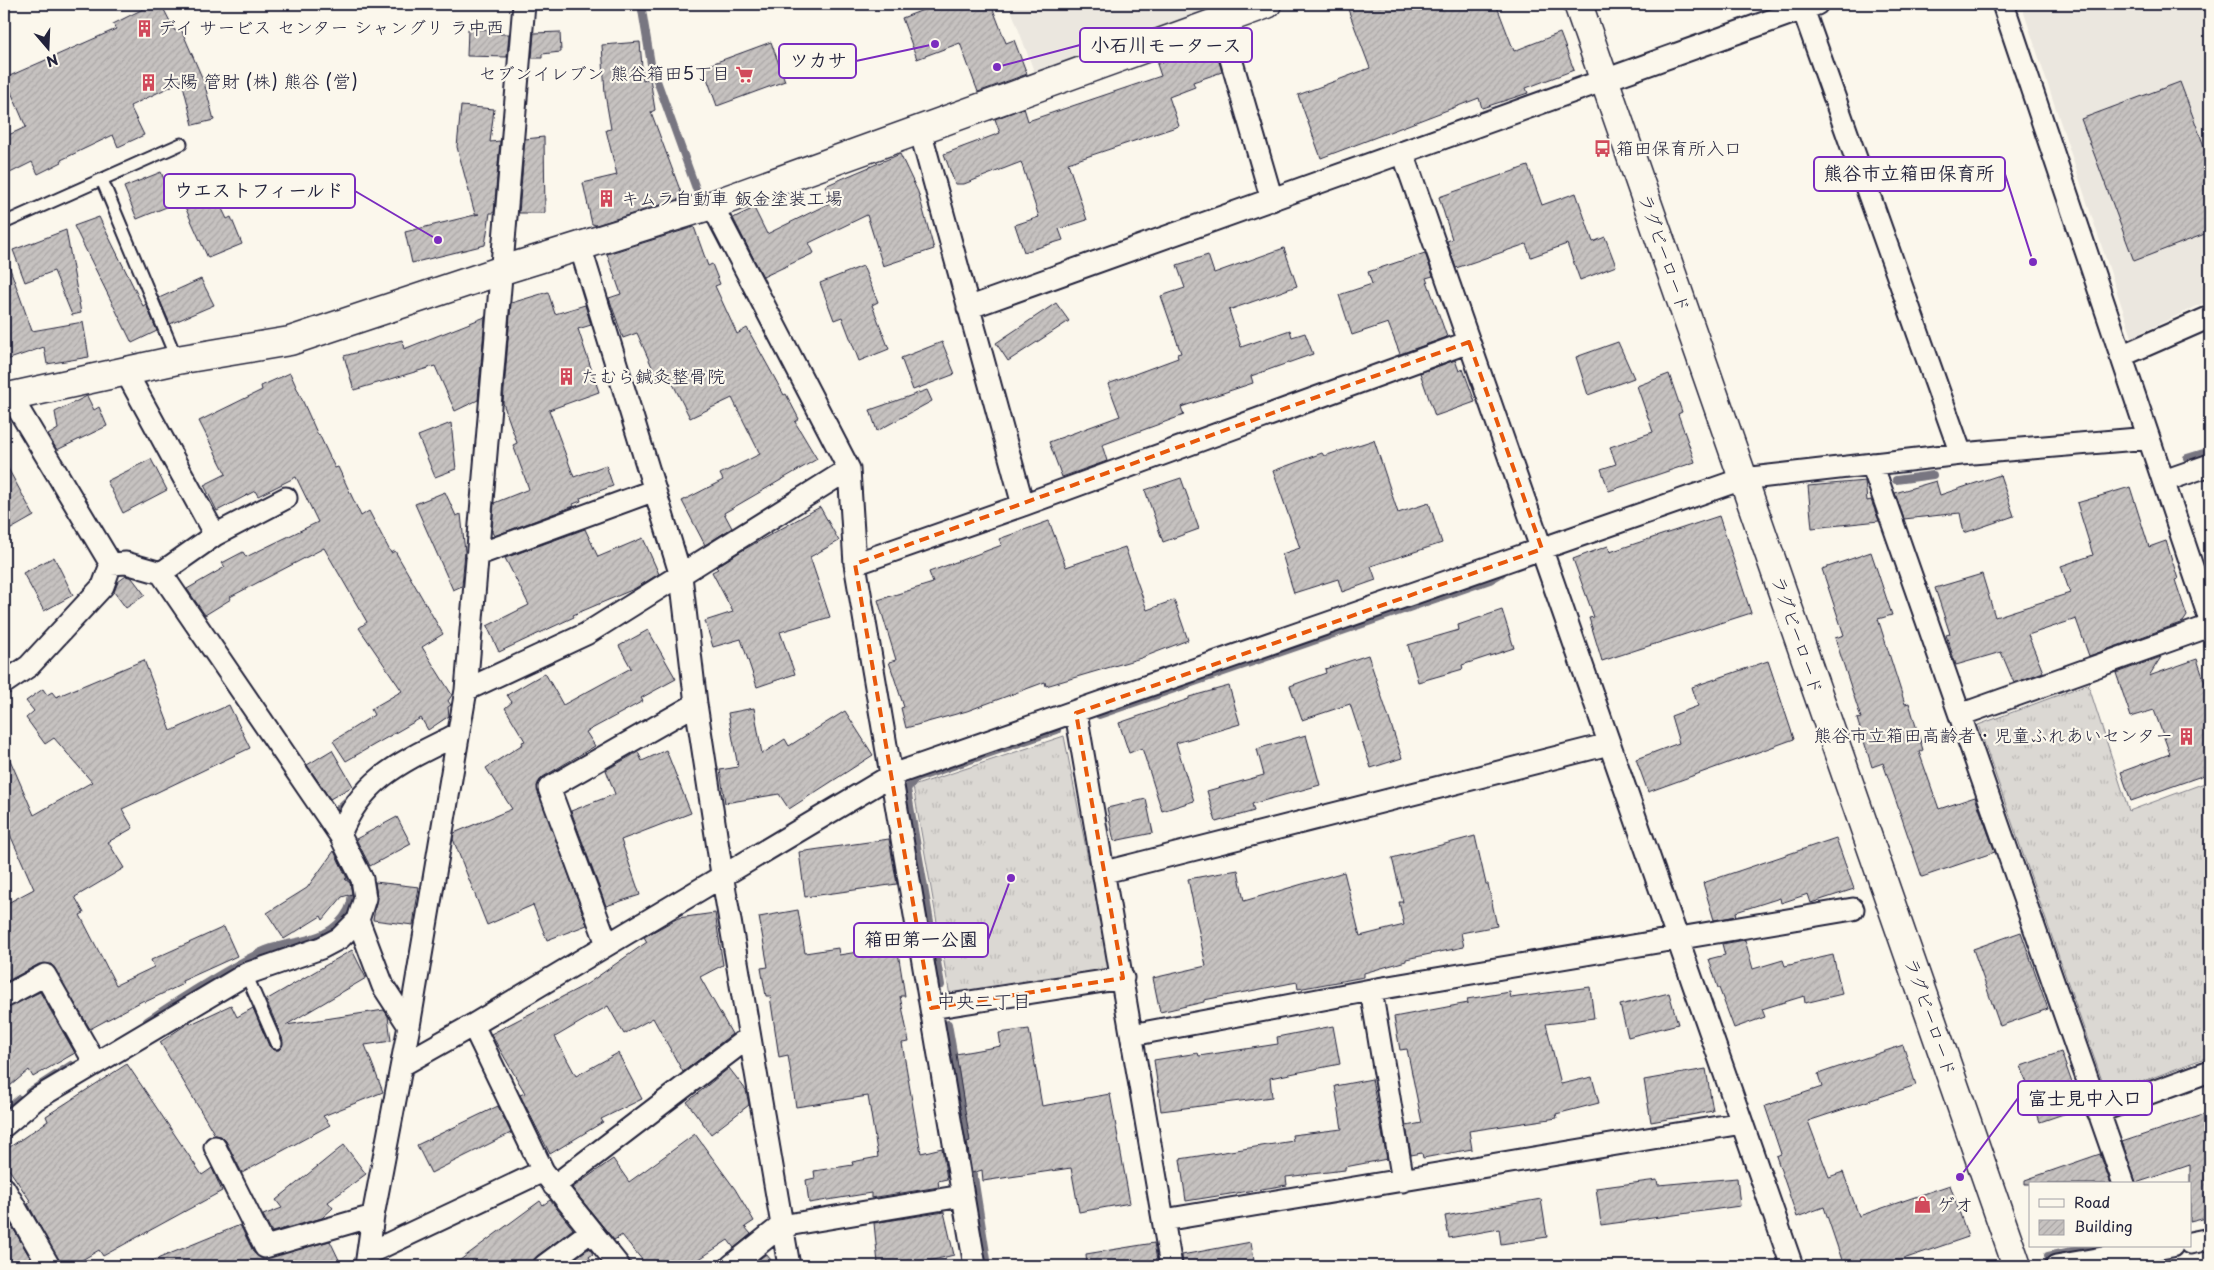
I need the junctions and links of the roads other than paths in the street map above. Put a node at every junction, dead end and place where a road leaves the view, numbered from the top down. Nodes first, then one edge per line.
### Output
1 (524, 4) edge
2 (1268, 4) edge
3 (1578, 4) edge
4 (2003, 4) edge
5 (1810, 6) edge
6 (1220, 21) junction
7 (1604, 81) junction
8 (920, 130) junction
9 (181, 144) dead end
10 (1403, 153) junction
11 (102, 180) junction
12 (1272, 200) junction
13 (712, 205) junction
14 (4, 223) edge
15 (580, 246) junction
16 (503, 270) junction
17 (968, 308) junction
18 (2210, 317) edge
19 (1469, 342) junction
20 (2121, 356) junction
21 (177, 360) junction
22 (126, 372) junction
23 (7, 397) edge
24 (2149, 438) junction
25 (1961, 454) junction
26 (1872, 464) junction
27 (2210, 465) edge
28 (849, 469) junction
29 (1742, 479) junction
30 (2164, 481) junction
31 (655, 490) junction
32 (286, 498) dead end
33 (1023, 505) junction
34 (214, 536) junction
35 (1542, 549) junction
36 (477, 555) junction
37 (111, 564) junction
38 (855, 564) junction
39 (161, 573) junction
40 (681, 576) junction
41 (2210, 620) edge
42 (2210, 626) edge
43 (4, 684) edge
44 (466, 690) junction
45 (696, 704) junction
46 (1076, 712) junction
47 (1960, 715) junction
48 (458, 734) junction
49 (1609, 744) junction
50 (892, 775) junction
51 (340, 835) junction
52 (1104, 872) junction
53 (722, 874) junction
54 (1853, 909) dead end
55 (358, 920) junction
56 (1678, 939) junction
57 (607, 944) junction
58 (246, 974) junction
59 (1122, 978) junction
60 (1371, 990) junction
61 (4, 997) edge
62 (931, 1008) junction
63 (473, 1025) junction
64 (409, 1026) junction
65 (1132, 1035) junction
66 (749, 1037) junction
67 (276, 1043) dead end
68 (95, 1063) junction
69 (402, 1065) junction
70 (2210, 1071) edge
71 (2098, 1112) junction
72 (1742, 1123) junction
73 (4, 1126) edge
74 (215, 1147) dead end
75 (548, 1179) junction
76 (1403, 1181) junction
77 (2123, 1182) edge
78 (4, 1188) edge
79 (962, 1196) junction
80 (373, 1216) junction
81 (1164, 1220) junction
82 (781, 1226) junction
83 (590, 1232) junction
84 (2210, 1239) edge
85 (2192, 1243) edge
86 (2166, 1248) edge
87 (2149, 1254) edge
88 (368, 1260) edge
89 (49, 1266) edge
90 (544, 1266) edge
91 (619, 1266) edge
92 (731, 1266) edge
93 (789, 1266) edge
94 (975, 1266) edge
95 (1171, 1266) edge
96 (1792, 1266) edge
97 (2017, 1266) edge
98 (2056, 1266) edge

1 - 16 street
2 - 6 street
3 - 7 street, ラグビーロード
4 - 20 street
5 - 7 street
5 - 25 street
6 - 8 street
6 - 12 street
7 - 10 street
7 - 29 street, ラグビーロード
8 - 13 street
8 - 17 street
9 - 11 lane
10 - 12 street
10 - 19 street
11 - 14 lane
11 - 21 lane
12 - 17 street
13 - 15 street
13 - 28 street
15 - 16 street
15 - 31 street
16 - 21 street
16 - 36 street
17 - 33 street
18 - 20 street
19 - 33 street
19 - 35 street
20 - 24 street
21 - 22 street
22 - 23 street
22 - 34 street
23 - 37 street
24 - 25 street
24 - 30 street
25 - 26 street
26 - 29 street
26 - 47 street
27 - 30 street
28 - 38 street
28 - 40 street
29 - 35 street
29 - 97 street, ラグビーロード
30 - 41 street
31 - 36 street
31 - 40 street
32 - 34 street
33 - 38 street
34 - 39 street
35 - 46 street
35 - 49 street
36 - 44 street
37 - 39 street
37 - 43 street
38 - 50 street
39 - 51 street
40 - 44 street
40 - 45 street
42 - 47 street
44 - 48 street
45 - 53 street
45 - 57 street
46 - 50 street
46 - 52 street
47 - 71 street
48 - 51 street
48 - 64 street
49 - 52 street
49 - 56 street
50 - 53 street
50 - 62 street
51 - 55 street
52 - 59 street
53 - 57 street
53 - 66 street
54 - 56 street
55 - 58 street
55 - 64 street
56 - 60 street
56 - 72 street
57 - 63 street
58 - 67 lane
58 - 68 street
59 - 62 street
59 - 65 street
60 - 65 street
60 - 76 street
61 - 68 street
62 - 79 street
63 - 69 street
63 - 75 street
64 - 69 street
65 - 81 street
66 - 75 street
66 - 82 street
68 - 73 street
69 - 80 street
70 - 71 street
71 - 77 street
72 - 76 street
72 - 96 street
74 - 80 street
75 - 83 street
75 - 88 street
76 - 81 street
78 - 89 street
79 - 82 street
79 - 94 street
80 - 88 street
81 - 95 street
82 - 92 street
82 - 93 street
83 - 90 street
83 - 91 street
84 - 85 street
86 - 87 street
87 - 98 street

